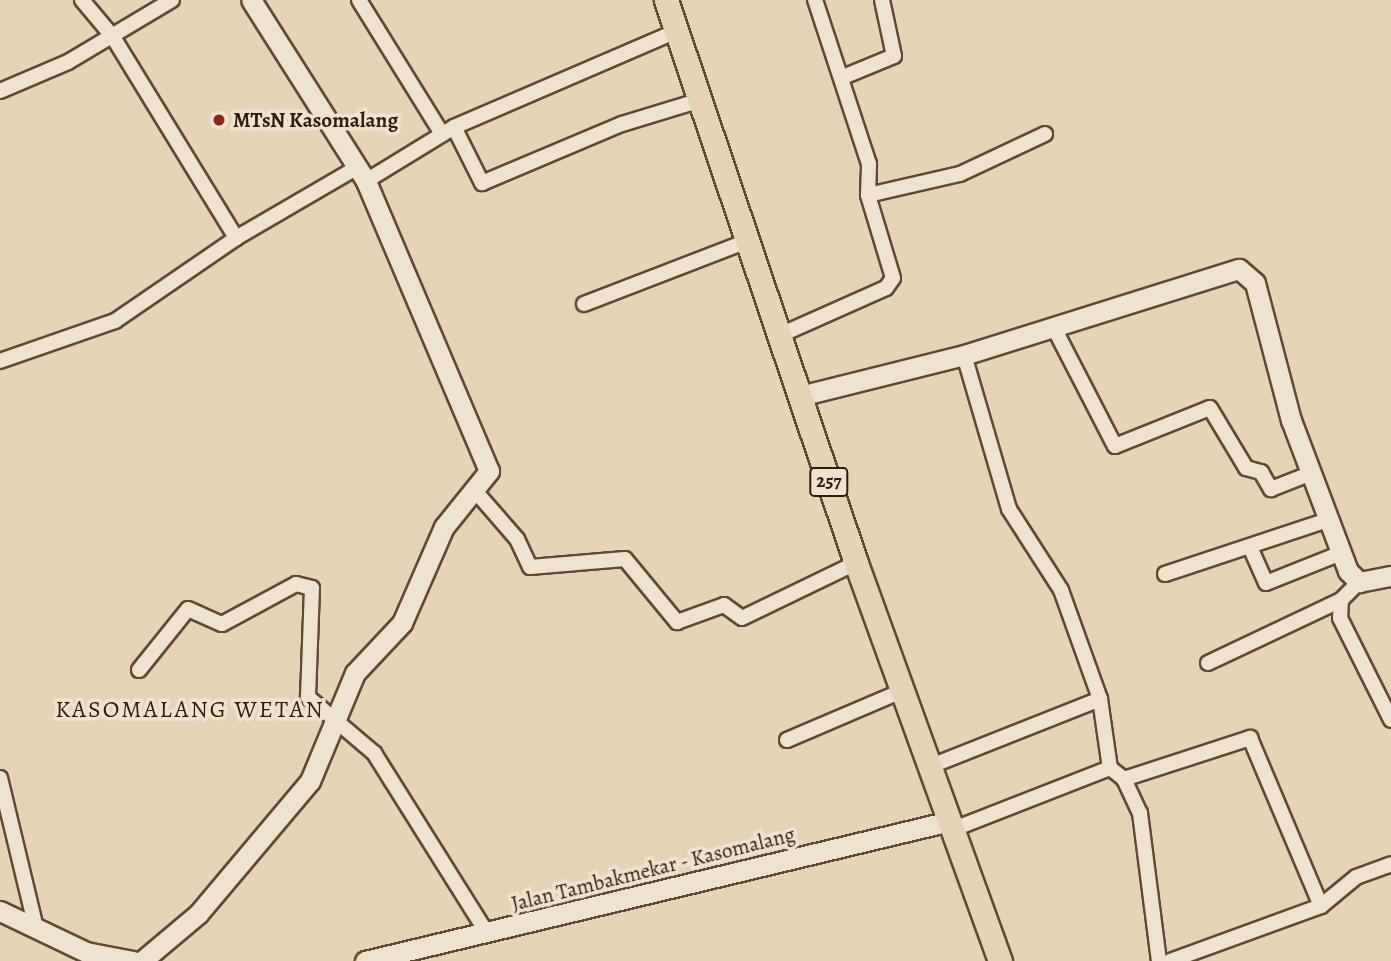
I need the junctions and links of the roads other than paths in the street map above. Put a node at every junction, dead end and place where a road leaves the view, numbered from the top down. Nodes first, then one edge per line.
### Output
1 (82, 0) edge
2 (172, 0) edge
3 (251, 0) edge
4 (359, 0) edge
5 (666, 0) edge
6 (815, 0) edge
7 (882, 0) edge
8 (675, 32) junction
9 (113, 37) junction
10 (844, 77) junction
11 (0, 91) edge
12 (697, 101) junction
13 (448, 130) junction
14 (1045, 134) dead end
15 (362, 174) junction
16 (868, 195) junction
17 (236, 238) junction
18 (745, 242) junction
19 (584, 304) dead end
20 (1053, 326) junction
21 (778, 337) junction
22 (964, 355) junction
23 (0, 361) edge
24 (800, 396) junction
25 (1310, 474) junction
26 (477, 493) junction
27 (1327, 520) junction
28 (1250, 547) junction
29 (1340, 554) junction
30 (856, 563) junction
31 (1165, 574) dead end
32 (1391, 576) edge
33 (1359, 582) junction
34 (1340, 600) junction
35 (1208, 663) dead end
36 (139, 670) dead end
37 (904, 690) junction
38 (1100, 699) junction
39 (1391, 720) edge
40 (339, 723) junction
41 (786, 740) dead end
42 (931, 766) junction
43 (1110, 768) junction
44 (0, 778) edge
45 (1124, 779) junction
46 (952, 825) junction
47 (1391, 864) edge
48 (1321, 906) junction
49 (0, 911) edge
50 (36, 924) junction
51 (486, 933) junction
52 (167, 952) edge
53 (133, 961) edge
54 (142, 961) edge
55 (365, 961) edge
56 (1000, 961) edge
57 (1159, 961) edge
58 (1170, 961) edge

1 - 9 street
2 - 9 street
3 - 15 street
4 - 13 street
5 - 8 main road, 257
6 - 10 street
7 - 10 street
8 - 12 main road, 257
8 - 13 street
9 - 11 street
9 - 17 street
10 - 16 street
12 - 13 street
12 - 18 main road, 257
13 - 15 street
14 - 16 street
15 - 17 street
15 - 26 street
16 - 21 street
17 - 23 street
18 - 19 street
18 - 21 main road, 257
20 - 22 street
20 - 25 street
20 - 25 street
21 - 24 main road, 257
22 - 24 street
22 - 38 street
24 - 30 main road, 257
25 - 27 street
26 - 30 street
26 - 40 street
27 - 28 street
27 - 29 street
28 - 29 street
28 - 31 street
29 - 33 street
30 - 37 main road, 257
32 - 33 street
33 - 34 street
34 - 35 street
34 - 39 street
36 - 40 street
37 - 41 street
37 - 42 main road, 257
38 - 42 street
38 - 43 street
40 - 51 street
40 - 52 street
42 - 46 main road, 257
43 - 45 street
43 - 46 street
44 - 50 street
45 - 48 street
45 - 57 street
46 - 51 street, Jalan Tambakmekar - Kasomalang
46 - 56 main road, 257
47 - 48 street
48 - 58 street
49 - 50 street
50 - 53 street
51 - 55 street, Jalan Tambakmekar - Kasomalang
52 - 54 street

